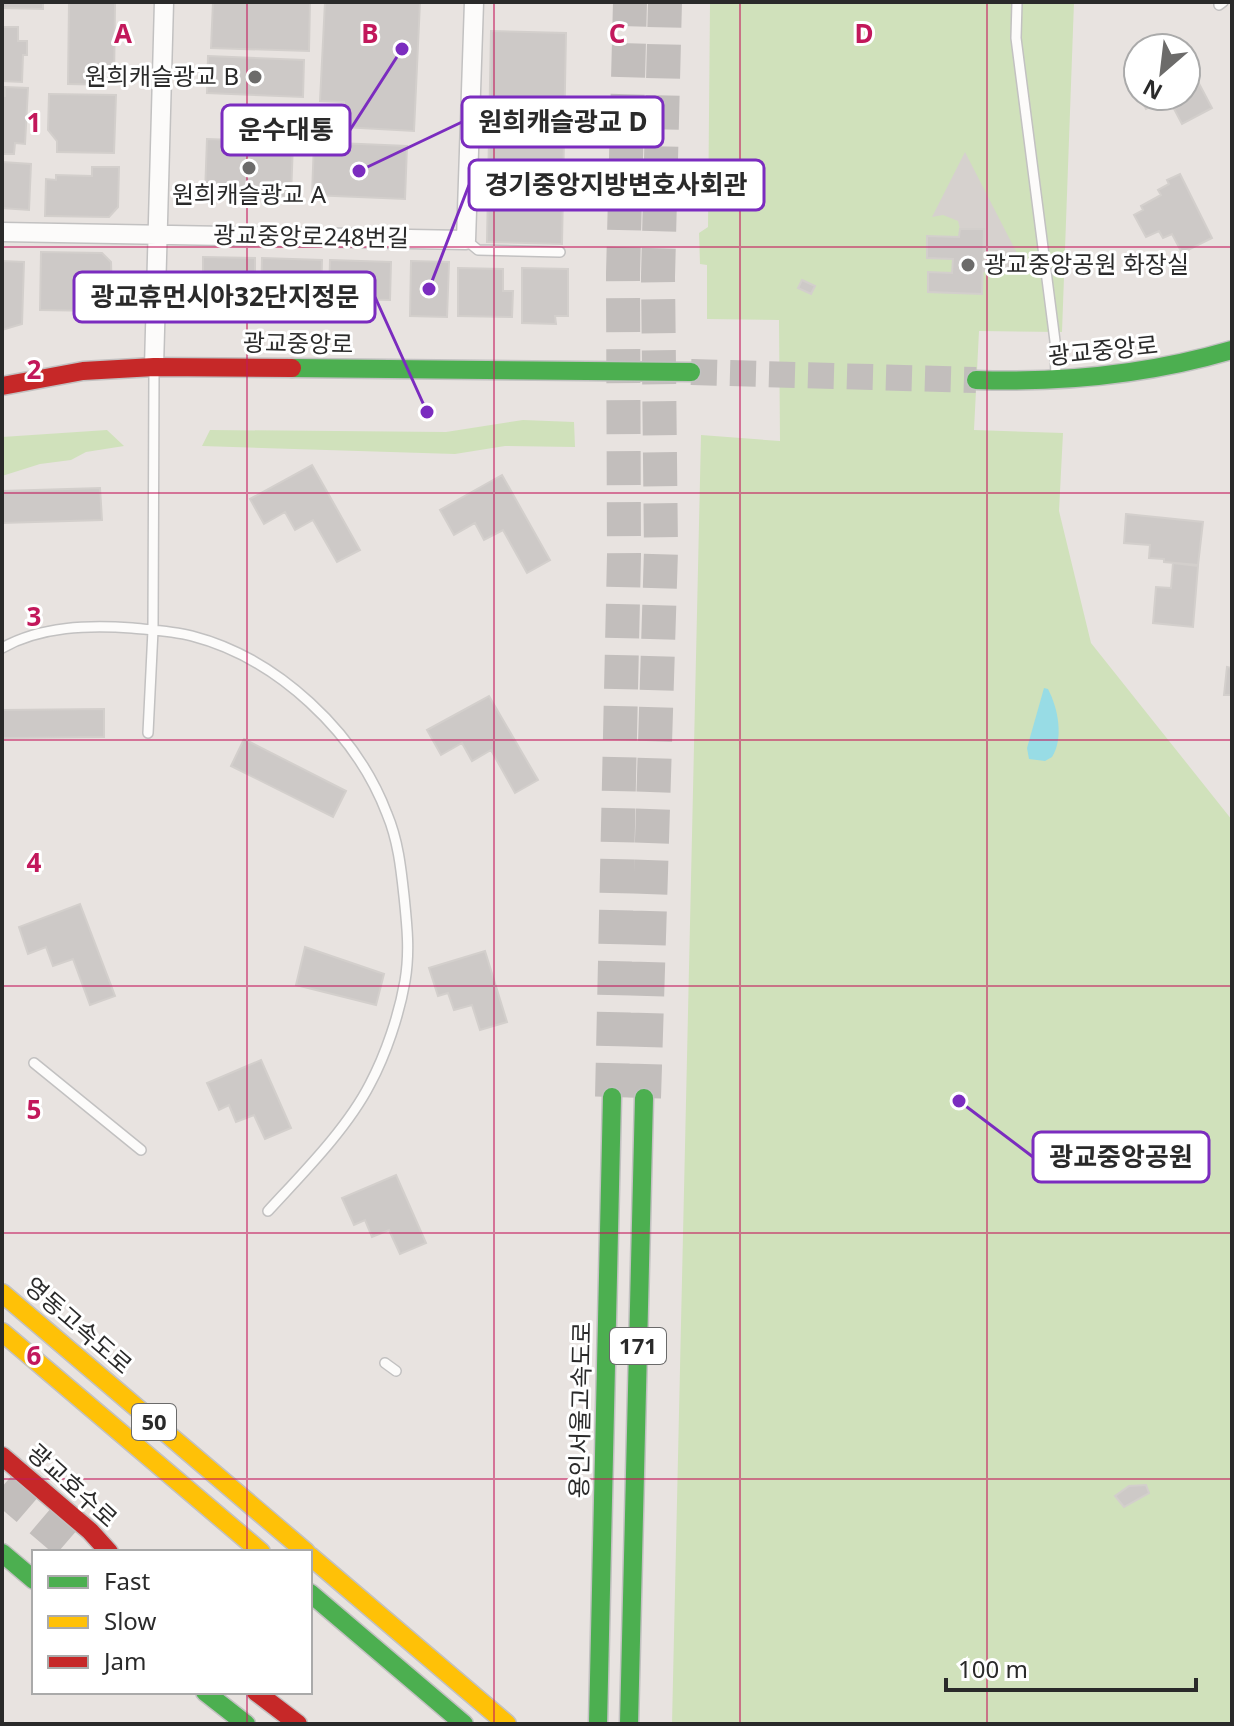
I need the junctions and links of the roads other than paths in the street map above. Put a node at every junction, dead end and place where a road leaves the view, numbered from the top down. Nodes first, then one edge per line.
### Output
1 (164, 2) edge
2 (474, 2) edge
3 (1017, 2) edge
4 (2, 232) edge
5 (159, 234) junction
6 (466, 240) junction
7 (560, 252) dead end
8 (1232, 350) edge
9 (154, 367) junction
10 (691, 372) tunnel mouth
11 (976, 380) tunnel mouth
12 (1056, 383) junction
13 (2, 386) edge
14 (153, 630) junction
15 (2, 648) edge
16 (148, 733) dead end
17 (34, 1063) dead end
18 (612, 1097) tunnel mouth
19 (644, 1098) tunnel mouth
20 (141, 1150) dead end
21 (268, 1211) dead end
22 (2, 1293) edge
23 (2, 1332) edge
24 (385, 1363) dead end
25 (396, 1371) dead end
26 (2, 1456) edge
27 (107, 1550) edge
28 (259, 1550) edge
29 (303, 1550) edge
30 (2, 1553) edge
31 (312, 1557) edge
32 (32, 1578) edge
33 (312, 1595) edge
34 (208, 1694) edge
35 (259, 1694) edge
36 (246, 1724) edge
37 (298, 1724) edge
38 (464, 1724) edge
39 (507, 1724) edge
40 (598, 1724) edge
41 (629, 1724) edge

1 - 5 street
2 - 6 street
3 - 12 lane
4 - 5 street, 광교중앙로248번길
5 - 6 street, 광교중앙로248번길
5 - 9 street
6 - 7 lane
8 - 12 main road, 광교중앙로
9 - 10 main road, 광교중앙로
9 - 13 main road, 광교중앙로
9 - 14 lane
11 - 12 main road, 광교중앙로
14 - 15 lane
14 - 16 lane
14 - 21 lane
17 - 20 lane
18 - 40 main road, 용인서울고속도로 / 171
19 - 41 main road, 171
22 - 29 main road, 영동고속도로 / 50
23 - 28 main road, 50
24 - 25 lane
26 - 27 main road, 광교호수로
30 - 32 main road
31 - 39 main road, 영동고속도로 / 50
33 - 38 main road
34 - 36 main road
35 - 37 main road

